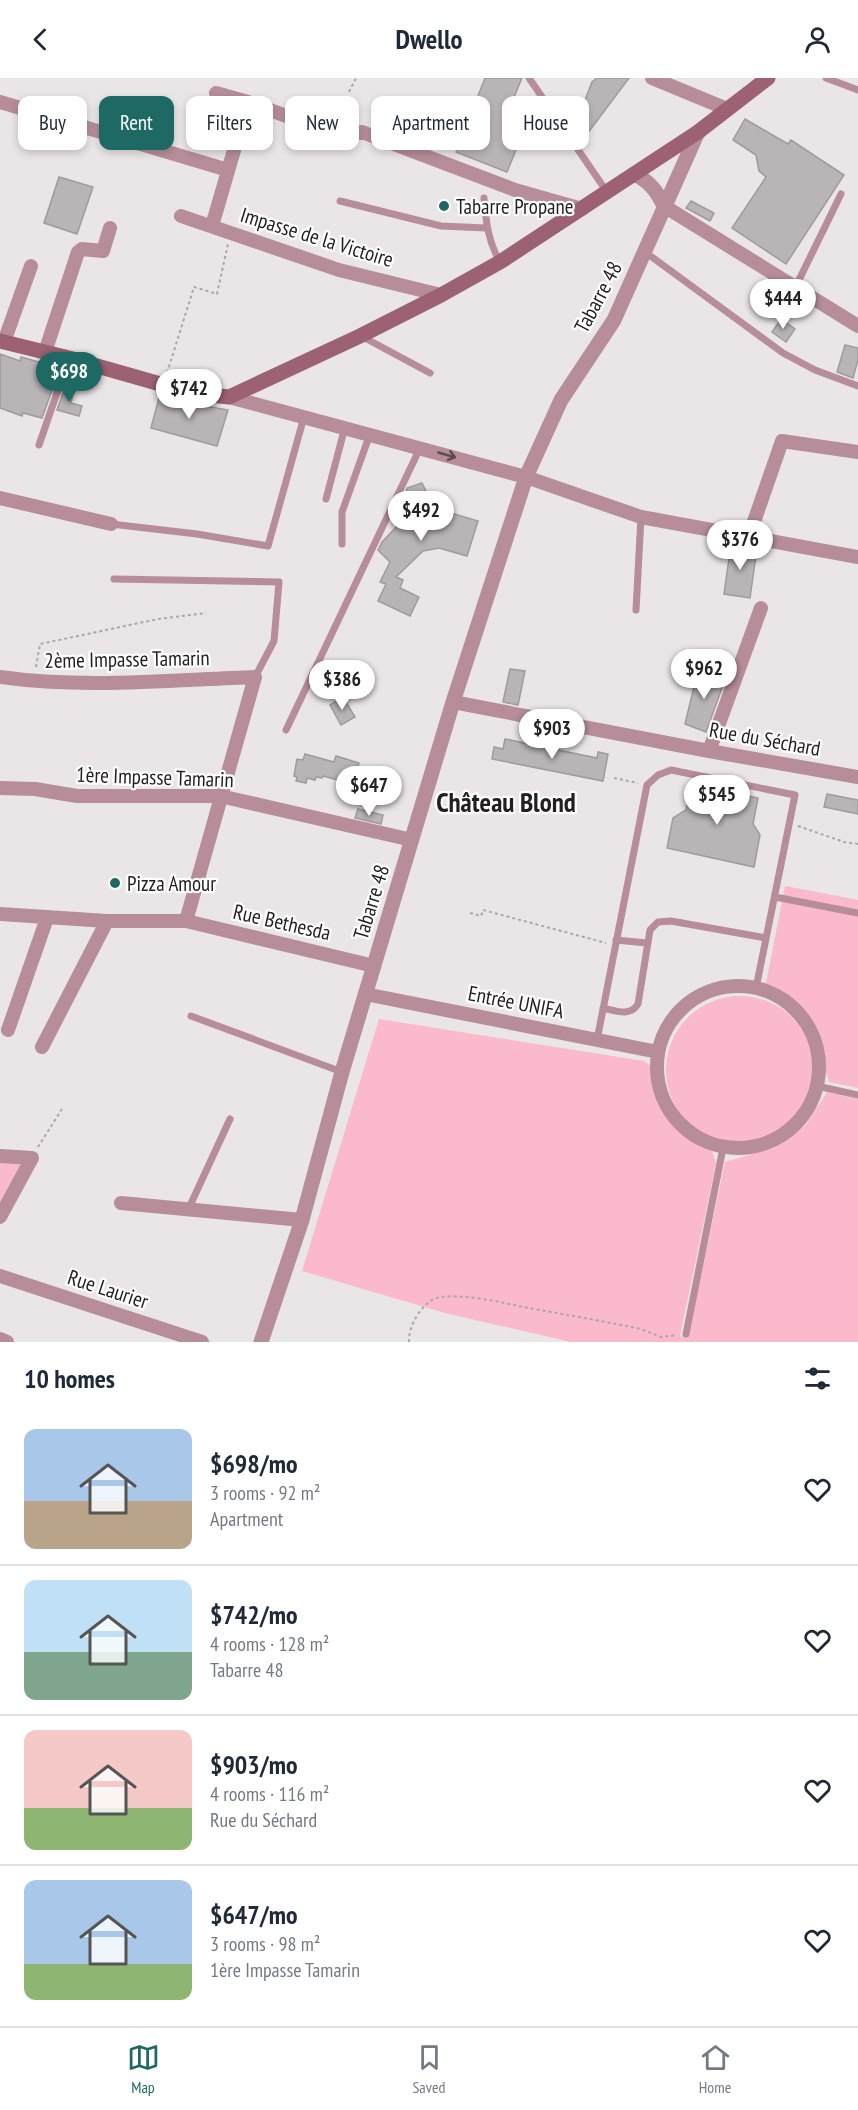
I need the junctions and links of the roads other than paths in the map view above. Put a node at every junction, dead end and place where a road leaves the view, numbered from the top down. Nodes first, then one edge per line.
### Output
1 (529, 78) edge
2 (652, 78) edge
3 (768, 78) edge
4 (826, 78) edge
5 (858, 90) edge
6 (216, 93) dead end
7 (227, 96) edge
8 (0, 102) edge
9 (727, 109) junction
10 (273, 111) edge
11 (698, 132) junction
12 (234, 150) edge
13 (228, 170) junction
14 (634, 174) junction
15 (607, 192) junction
16 (841, 194) dead end
17 (484, 198) dead end
18 (340, 201) dead end
19 (664, 206) junction
20 (582, 209) junction
21 (182, 216) dead end
22 (212, 226) junction
23 (110, 228) dead end
24 (486, 228) junction
25 (645, 252) junction
26 (500, 262) junction
27 (31, 266) dead end
28 (796, 286) junction
29 (441, 295) junction
30 (858, 326) edge
31 (360, 336) junction
32 (2, 342) edge
33 (45, 352) junction
34 (69, 358) junction
35 (430, 373) dead end
36 (858, 386) edge
37 (229, 397) junction
38 (304, 417) junction
39 (345, 427) junction
40 (370, 434) junction
41 (39, 445) dead end
42 (420, 447) junction
43 (858, 452) edge
44 (526, 477) junction
45 (326, 499) dead end
46 (1, 501) edge
47 (641, 517) junction
48 (111, 524) joint
49 (749, 536) junction
50 (342, 544) dead end
51 (858, 557) edge
52 (114, 579) dead end
53 (761, 609) dead end
54 (636, 610) dead end
55 (255, 676) junction
56 (0, 677) edge
57 (453, 702) junction
58 (286, 730) dead end
59 (710, 751) junction
60 (858, 777) edge
61 (0, 788) edge
62 (220, 796) junction
63 (412, 840) junction
64 (775, 897) junction
65 (858, 913) edge
66 (0, 914) edge
67 (47, 918) junction
68 (107, 921) junction
69 (186, 921) junction
70 (766, 938) junction
71 (616, 943) junction
72 (647, 943) junction
73 (374, 966) junction
74 (756, 988) junction
75 (365, 994) junction
76 (603, 1008) junction
77 (191, 1016) dead end
78 (8, 1030) dead end
79 (597, 1040) junction
80 (42, 1047) dead end
81 (658, 1052) junction
82 (342, 1072) junction
83 (817, 1086) junction
84 (858, 1095) edge
85 (230, 1119) dead end
86 (723, 1148) junction
87 (0, 1156) edge
88 (121, 1203) dead end
89 (188, 1210) junction
90 (0, 1217) edge
91 (302, 1220) junction
92 (0, 1276) edge
93 (686, 1334) road end
94 (0, 1339) edge
95 (7, 1342) edge
96 (202, 1342) edge
97 (261, 1342) edge

1 - 15 lane
2 - 9 street
3 - 9 main road
4 - 5 lane
6 - 7 street
8 - 13 street
9 - 11 main road
10 - 20 street
11 - 14 main road
11 - 19 street, Tabarre 48
12 - 13 street
13 - 22 street
14 - 15 main road
14 - 19 street
15 - 20 main road
16 - 28 lane
17 - 24 lane
18 - 24 lane
19 - 25 street, Tabarre 48
19 - 28 street
20 - 26 main road
21 - 22 street, Impasse de la Victoire
22 - 29 street, Impasse de la Victoire
23 - 33 street
24 - 26 lane
25 - 36 lane
25 - 44 street, Tabarre 48
26 - 29 main road
27 - 32 street
28 - 30 street
29 - 31 main road
31 - 35 lane
31 - 37 main road
32 - 33 main road
33 - 34 main road
34 - 37 main road
34 - 41 lane
37 - 38 street
38 - 39 street
38 - 48 lane
39 - 40 street
39 - 45 lane
40 - 42 street
40 - 50 lane
42 -> 44 street
42 - 58 lane
43 - 49 street
44 - 47 street
44 - 57 street, Tabarre 48
46 - 48 street
47 - 49 street
47 - 54 lane
49 - 51 street
52 - 55 lane
53 - 59 street
55 - 56 street, 2ème Impasse Tamarin
55 - 62 street
57 - 59 street, Rue du Séchard
57 - 63 street, Tabarre 48
59 - 60 street, Rue du Séchard
61 - 62 street, 1ère Impasse Tamarin
62 - 63 street, 1ère Impasse Tamarin
62 - 69 street
63 - 73 street, Tabarre 48
64 - 65 lane
64 - 70 lane
64 - 71 lane
66 - 67 street, Rue Bethesda
67 - 68 street, Rue Bethesda
67 - 78 street
68 - 69 street, Rue Bethesda
68 - 80 street
69 - 73 street, Rue Bethesda
70 - 72 lane
70 - 74 lane
71 - 72 lane
71 - 76 lane
72 - 76 lane
73 - 75 street, Tabarre 48
74 - 81 street
74 - 83 street
75 - 79 street, Entrée UNIFA
75 - 82 street, Tabarre 48
76 - 79 lane
77 - 82 lane
79 - 81 street, Entrée UNIFA
81 - 86 street
82 - 91 street, Tabarre 48
83 - 84 lane
83 - 86 street
85 - 89 lane
86 - 93 lane
87 - 90 street
88 - 89 street
89 - 91 street
91 - 97 street, Tabarre 48
92 - 96 street, Rue Laurier
94 - 95 street

